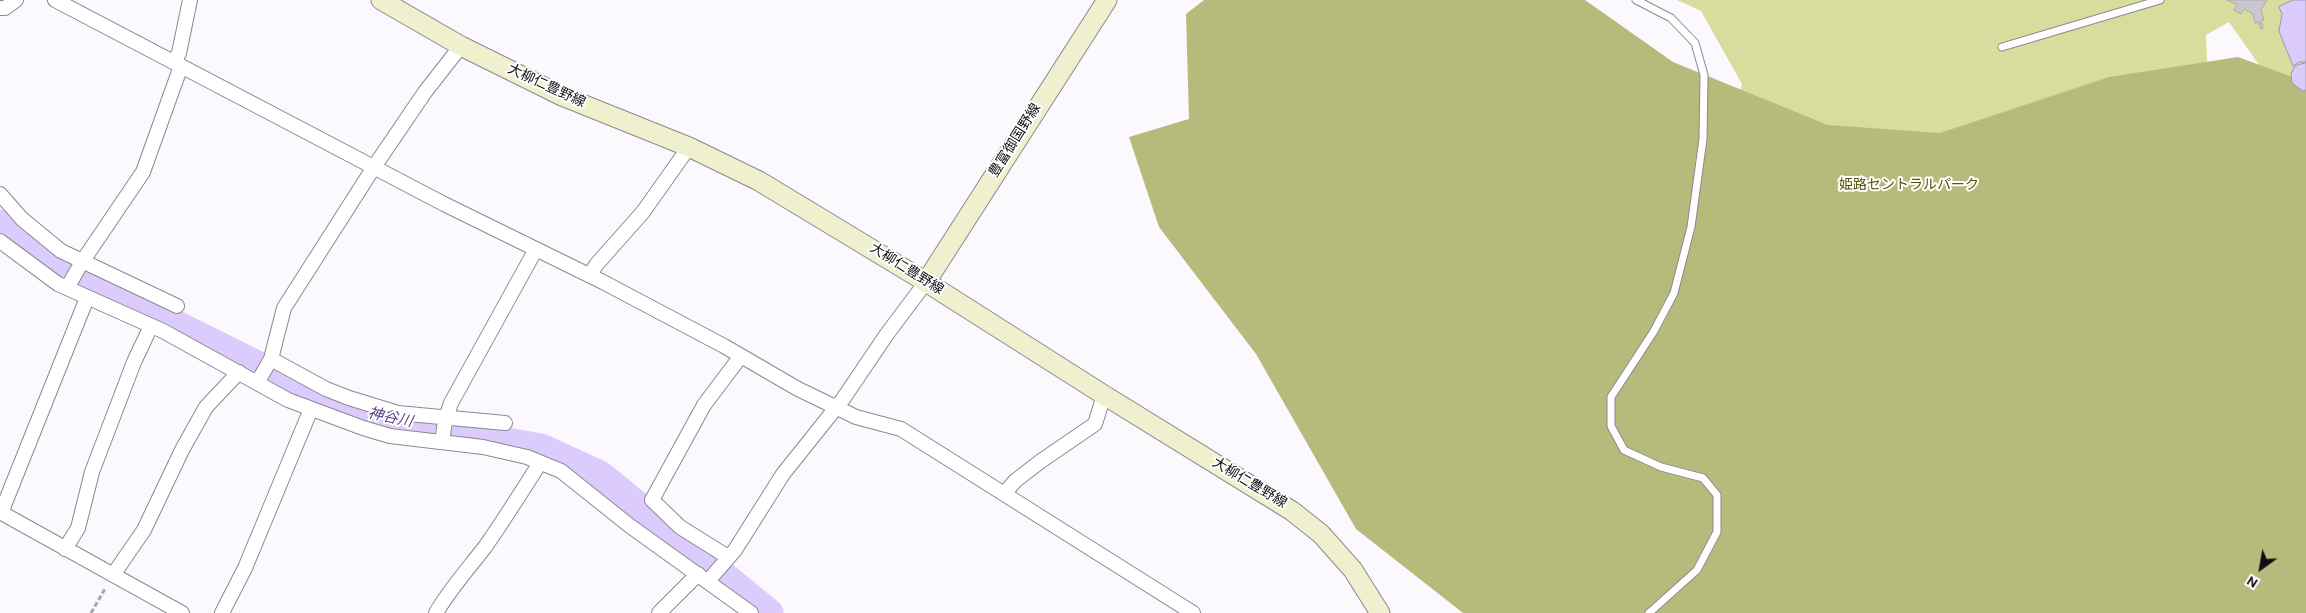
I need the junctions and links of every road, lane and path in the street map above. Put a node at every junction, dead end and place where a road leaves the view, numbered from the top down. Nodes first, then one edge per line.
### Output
1 (16, 0) edge
2 (55, 0) edge
3 (190, 0) edge
4 (381, 0) edge
5 (1107, 0) edge
6 (1636, 0) edge
7 (2160, 0) edge
8 (0, 8) edge
9 (461, 46) junction
10 (2002, 47) dead end
11 (178, 64) junction
12 (689, 147) junction
13 (374, 167) junction
14 (0, 194) edge
15 (0, 241) edge
16 (536, 249) junction
17 (80, 265) junction
18 (590, 275) junction
19 (926, 282) junction
20 (68, 286) junction
21 (87, 298) junction
22 (177, 306) dead end
23 (151, 326) junction
24 (741, 356) junction
25 (270, 361) junction
26 (238, 372) junction
27 (258, 381) junction
28 (1104, 395) junction
29 (837, 407) junction
30 (311, 409) junction
31 (505, 423) dead end
32 (444, 430) junction
33 (540, 462) junction
34 (1004, 494) junction
35 (1, 513) edge
36 (65, 549) junction
37 (726, 559) junction
38 (113, 575) junction
39 (706, 577) junction
40 (1185, 611) edge
41 (92, 613) edge
42 (182, 613) edge
43 (222, 613) edge
44 (436, 613) edge
45 (659, 613) edge
46 (751, 613) edge
47 (1380, 613) edge
48 (1649, 613) edge

1 - 8 street
2 - 11 street
3 - 11 street
4 - 9 main road, 大柳仁豊野線
5 - 19 main road, 豊富御国野線
6 - 48 lane
7 - 10 lane
9 - 12 main road, 大柳仁豊野線
9 - 13 street
11 - 13 street
11 - 17 street
12 - 18 street
12 - 19 main road, 大柳仁豊野線
13 - 16 street
13 - 25 street
14 - 17 street
15 - 20 street
16 - 18 street
16 - 32 street
17 - 20 street
17 - 22 street
18 - 24 street
19 - 28 main road, 大柳仁豊野線
19 - 29 street
20 - 21 street
21 - 23 street
21 - 35 street
23 - 26 street
23 - 36 street
24 - 29 street
24 - 37 street
25 - 27 street
25 - 32 street
26 - 27 street
26 - 38 street
27 - 30 street
28 - 34 street
28 - 47 main road, 大柳仁豊野線
29 - 34 street
29 - 37 street
30 - 32 street
30 - 43 street
31 - 32 street
32 - 33 street
33 - 39 street
33 - 44 street
34 - 40 street
35 - 36 street
36 - 38 street
37 - 39 street
38 - 41 path
38 - 42 street
39 - 45 street
39 - 46 street

